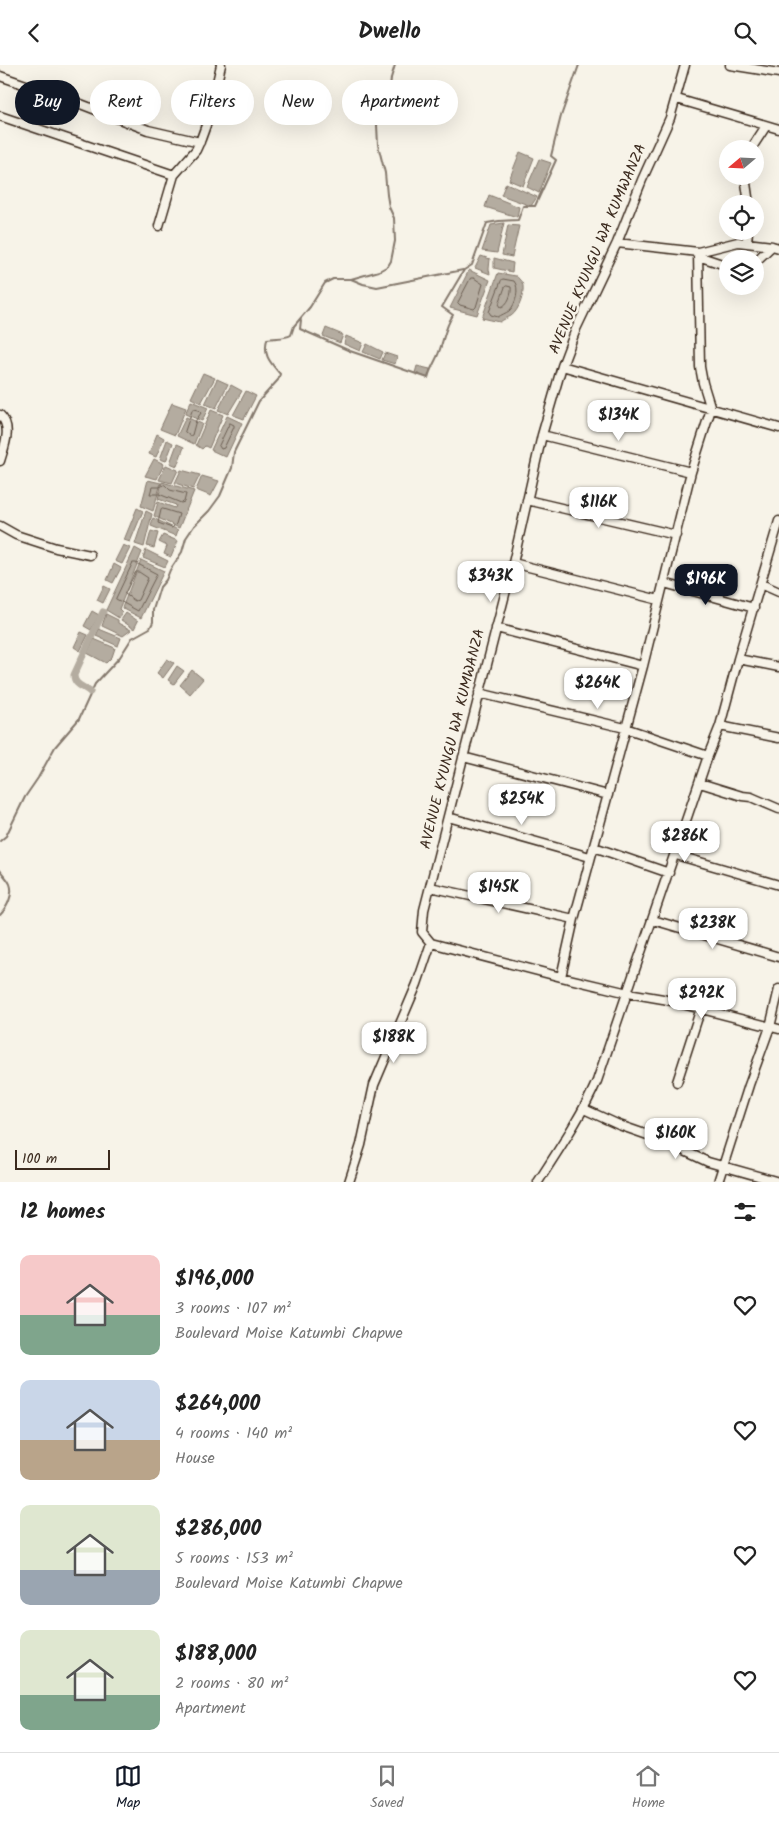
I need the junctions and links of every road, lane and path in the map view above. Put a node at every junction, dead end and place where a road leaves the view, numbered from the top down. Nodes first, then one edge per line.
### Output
1 (222, 65) edge
2 (685, 65) edge
3 (730, 65) edge
4 (779, 73) edge
5 (0, 76) edge
6 (677, 99) junction
7 (0, 115) edge
8 (766, 126) junction
9 (779, 129) edge
10 (756, 140) edge
11 (200, 142) junction
12 (174, 175) junction
13 (159, 226) dead end
14 (747, 240) edge
15 (617, 243) junction
16 (747, 243) junction
17 (775, 247) edge
18 (698, 254) junction
19 (764, 255) edge
20 (719, 262) edge
21 (562, 366) junction
22 (711, 409) junction
23 (0, 415) edge
24 (779, 428) edge
25 (542, 435) junction
26 (0, 461) edge
27 (691, 472) junction
28 (526, 500) junction
29 (779, 521) edge
30 (0, 526) edge
31 (676, 535) junction
32 (90, 555) dead end
33 (513, 563) junction
34 (664, 583) junction
35 (761, 584) junction
36 (779, 592) edge
37 (659, 599) junction
38 (754, 608) junction
39 (496, 628) junction
40 (738, 659) junction
41 (643, 666) junction
42 (779, 667) edge
43 (479, 693) junction
44 (720, 726) junction
45 (625, 728) junction
46 (779, 738) edge
47 (708, 756) junction
48 (463, 757) junction
49 (700, 783) junction
50 (608, 795) junction
51 (779, 809) edge
52 (448, 817) junction
53 (594, 847) junction
54 (676, 855) junction
55 (590, 857) junction
56 (669, 873) junction
57 (779, 885) edge
58 (430, 887) junction
59 (574, 919) junction
60 (653, 920) junction
61 (431, 943) junction
62 (779, 957) edge
63 (561, 977) junction
64 (779, 989) edge
65 (628, 993) junction
66 (701, 1008) junction
67 (770, 1027) junction
68 (779, 1029) edge
69 (677, 1082) dead end
70 (584, 1109) junction
71 (723, 1167) junction
72 (349, 1182) edge
73 (538, 1182) edge
74 (718, 1182) edge
75 (779, 1182) edge

1 - 11 street
2 - 6 street, AVENUE KYUNGU WA KUMWANZA
3 - 4 street
5 - 11 street
6 - 8 street
6 - 15 street, AVENUE KYUNGU WA KUMWANZA
7 - 12 street
8 - 9 street
8 - 10 street
11 - 12 street
12 - 13 street
14 - 16 street
15 - 18 street
15 - 21 street, AVENUE KYUNGU WA KUMWANZA
16 - 17 street
16 - 18 street
17 - 19 street
18 - 20 street
18 - 22 street
21 - 22 street
21 - 25 street, AVENUE KYUNGU WA KUMWANZA
22 - 24 street
22 - 27 street
23 - 26 street
25 - 27 street
25 - 28 street, AVENUE KYUNGU WA KUMWANZA
27 - 31 street
28 - 31 street
28 - 33 street, AVENUE KYUNGU WA KUMWANZA
29 - 35 street
30 - 32 street
31 - 34 street
33 - 37 street
33 - 39 street, AVENUE KYUNGU WA KUMWANZA
34 - 37 street
34 - 38 street
35 - 36 street
35 - 38 street
37 - 41 street
38 - 40 street
39 - 41 street
39 - 43 street, AVENUE KYUNGU WA KUMWANZA
40 - 42 street
40 - 44 street
41 - 45 street
43 - 45 street
43 - 48 street, AVENUE KYUNGU WA KUMWANZA
44 - 46 street
44 - 47 street
45 - 47 street
45 - 50 street
47 - 49 street
48 - 50 street
48 - 52 street, AVENUE KYUNGU WA KUMWANZA
49 - 51 street
49 - 54 street
50 - 53 street
52 - 55 street
52 - 58 street, AVENUE KYUNGU WA KUMWANZA
53 - 55 street
53 - 56 street
54 - 56 street
54 - 57 street
55 - 59 street
56 - 60 street
58 - 59 street
58 - 61 street, AVENUE KYUNGU WA KUMWANZA
59 - 63 street
60 - 62 street
60 - 65 street
61 - 63 street
61 - 72 street
63 - 65 street
64 - 67 street
65 - 66 street
65 - 70 street
66 - 67 street
66 - 69 street
67 - 68 street
67 - 71 street
70 - 71 street
70 - 73 street
71 - 74 street
71 - 75 street

